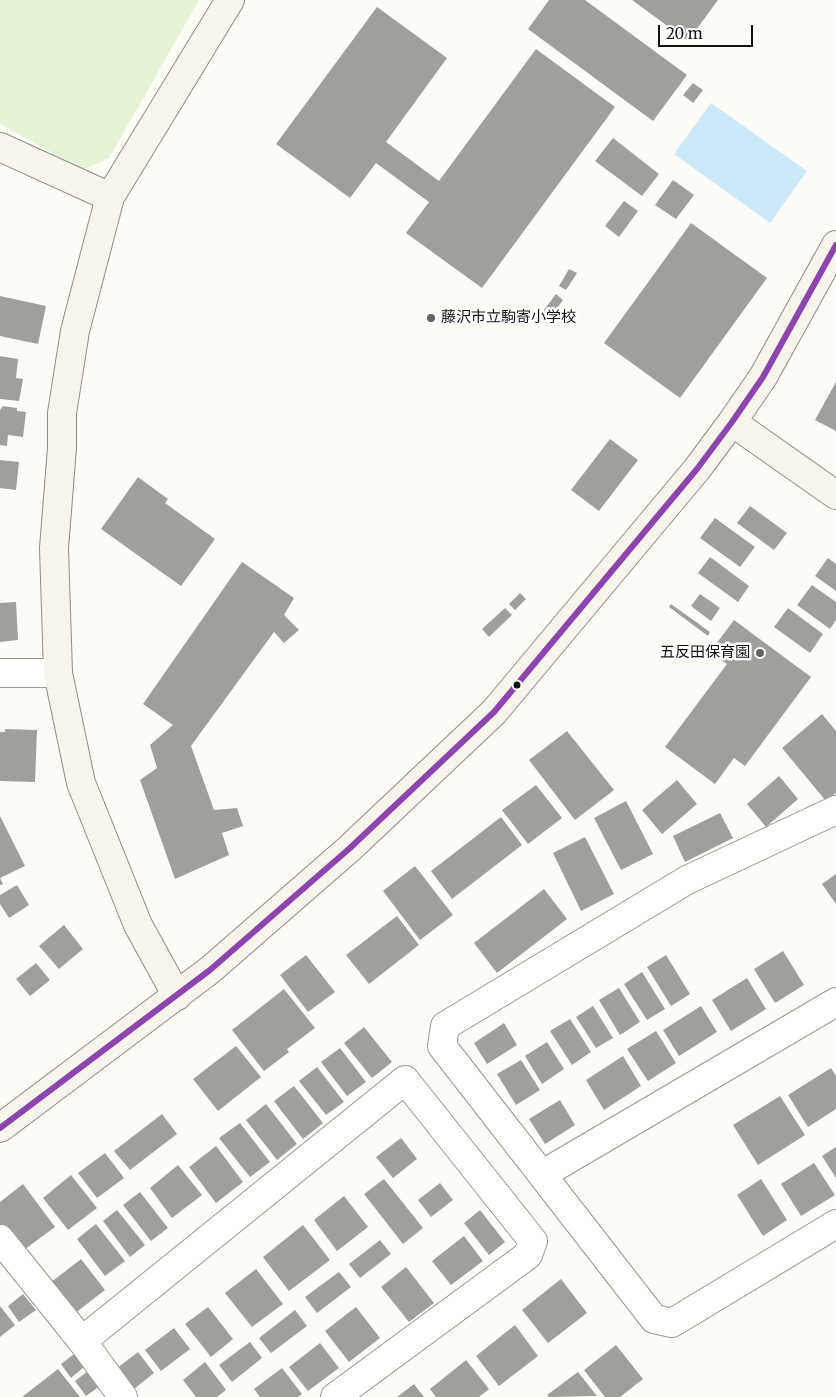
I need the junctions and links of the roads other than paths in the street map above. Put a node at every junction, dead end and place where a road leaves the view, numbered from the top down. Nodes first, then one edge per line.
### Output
1 (230, 0) edge
2 (0, 147) edge
3 (110, 196) junction
4 (836, 245) edge
5 (732, 422) junction
6 (836, 495) edge
7 (0, 673) edge
8 (58, 673) junction
9 (836, 810) edge
10 (177, 996) junction
11 (836, 1002) edge
12 (0, 1128) edge
13 (543, 1174) junction
14 (836, 1224) edge
15 (0, 1239) edge
16 (82, 1341) junction
17 (118, 1395) edge
18 (335, 1397) edge

1 - 3 street
2 - 3 street
3 - 8 street
4 - 5 street
5 - 6 street
5 - 10 street
7 - 8 street
8 - 10 street
9 - 13 street
10 - 12 street
11 - 13 street
13 - 14 street
15 - 16 street
16 - 17 street
16 - 18 street

